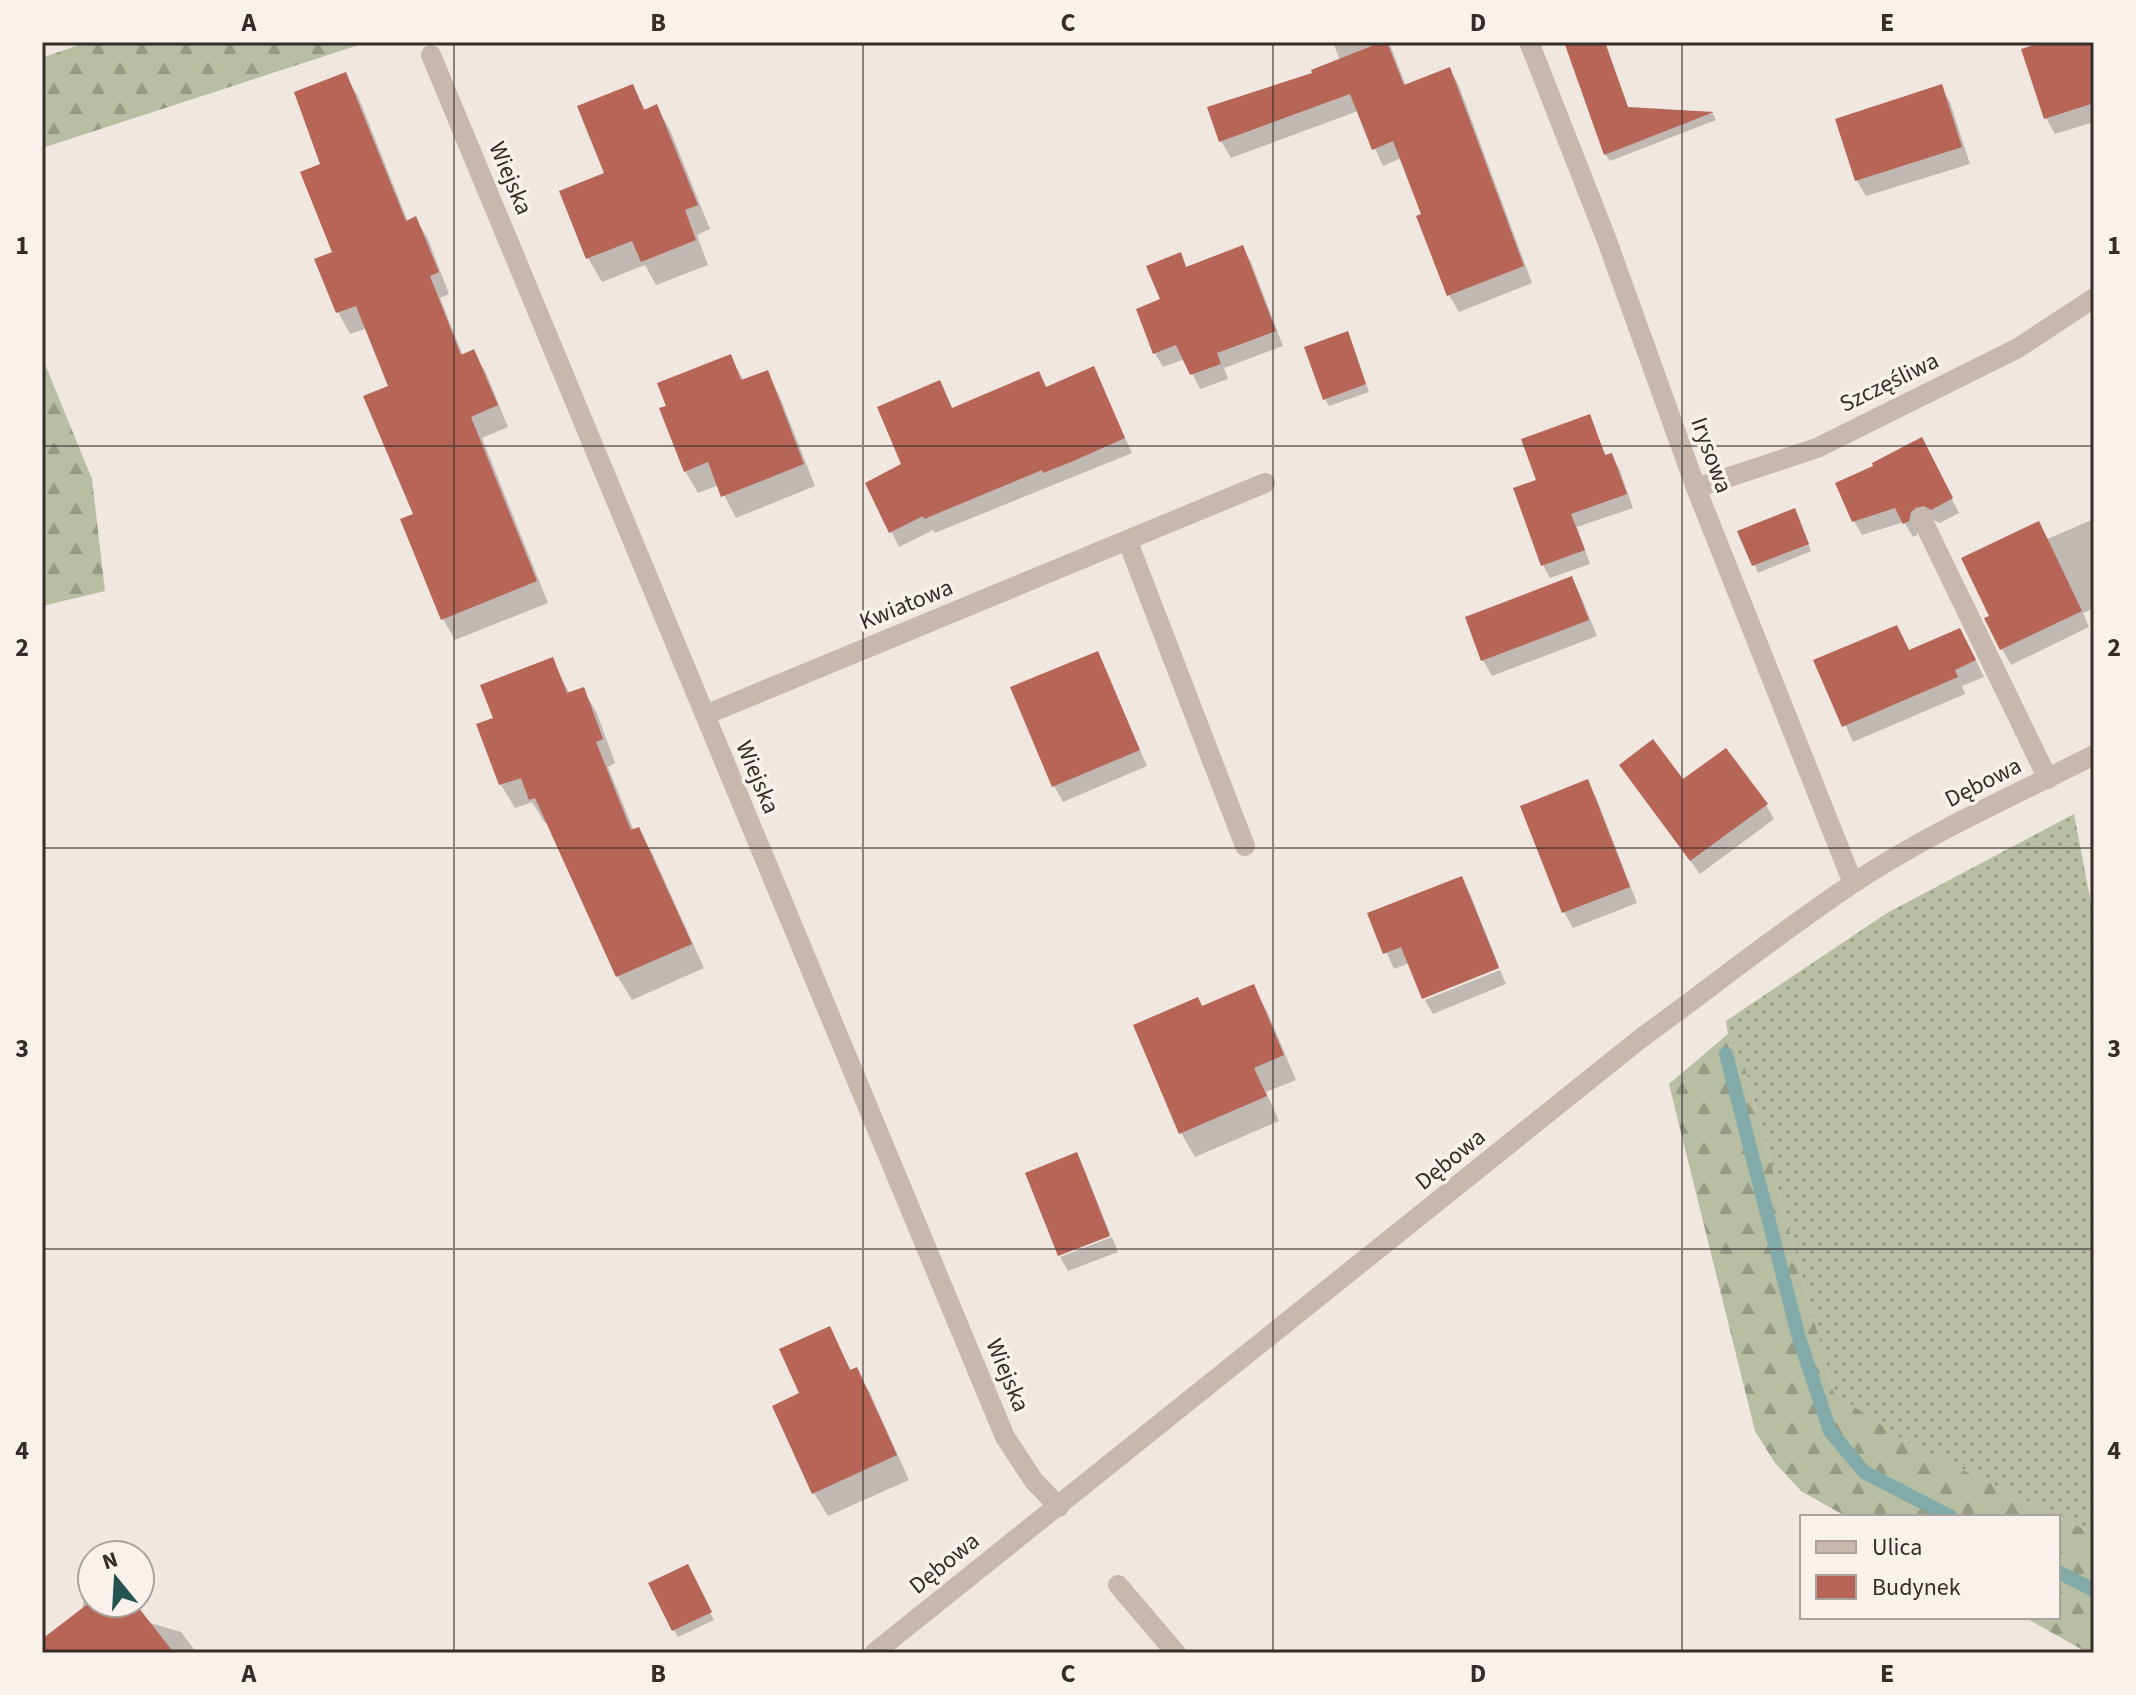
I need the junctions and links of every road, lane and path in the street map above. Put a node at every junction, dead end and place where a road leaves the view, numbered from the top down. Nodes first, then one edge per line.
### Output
1 (1529, 42) edge
2 (431, 55) dead end
3 (2094, 298) edge
4 (1265, 483) dead end
5 (1696, 488) junction
6 (1922, 519) dead end
7 (1128, 542) junction
8 (705, 715) junction
9 (2094, 755) edge
10 (2048, 779) junction
11 (1245, 846) dead end
12 (1853, 883) junction
13 (1059, 1507) junction
14 (1118, 1585) dead end
15 (874, 1653) edge
16 (1176, 1653) edge

1 - 5 street, Irysowa
2 - 8 street, Wiejska
3 - 5 street, Szczęśliwa
4 - 7 street, Kwiatowa
5 - 12 street, Irysowa
6 - 10 street
7 - 8 street, Kwiatowa
7 - 11 street
8 - 13 street, Wiejska
9 - 10 street, Dębowa
10 - 12 street, Dębowa
12 - 13 street, Dębowa
13 - 15 street, Dębowa
14 - 16 street

